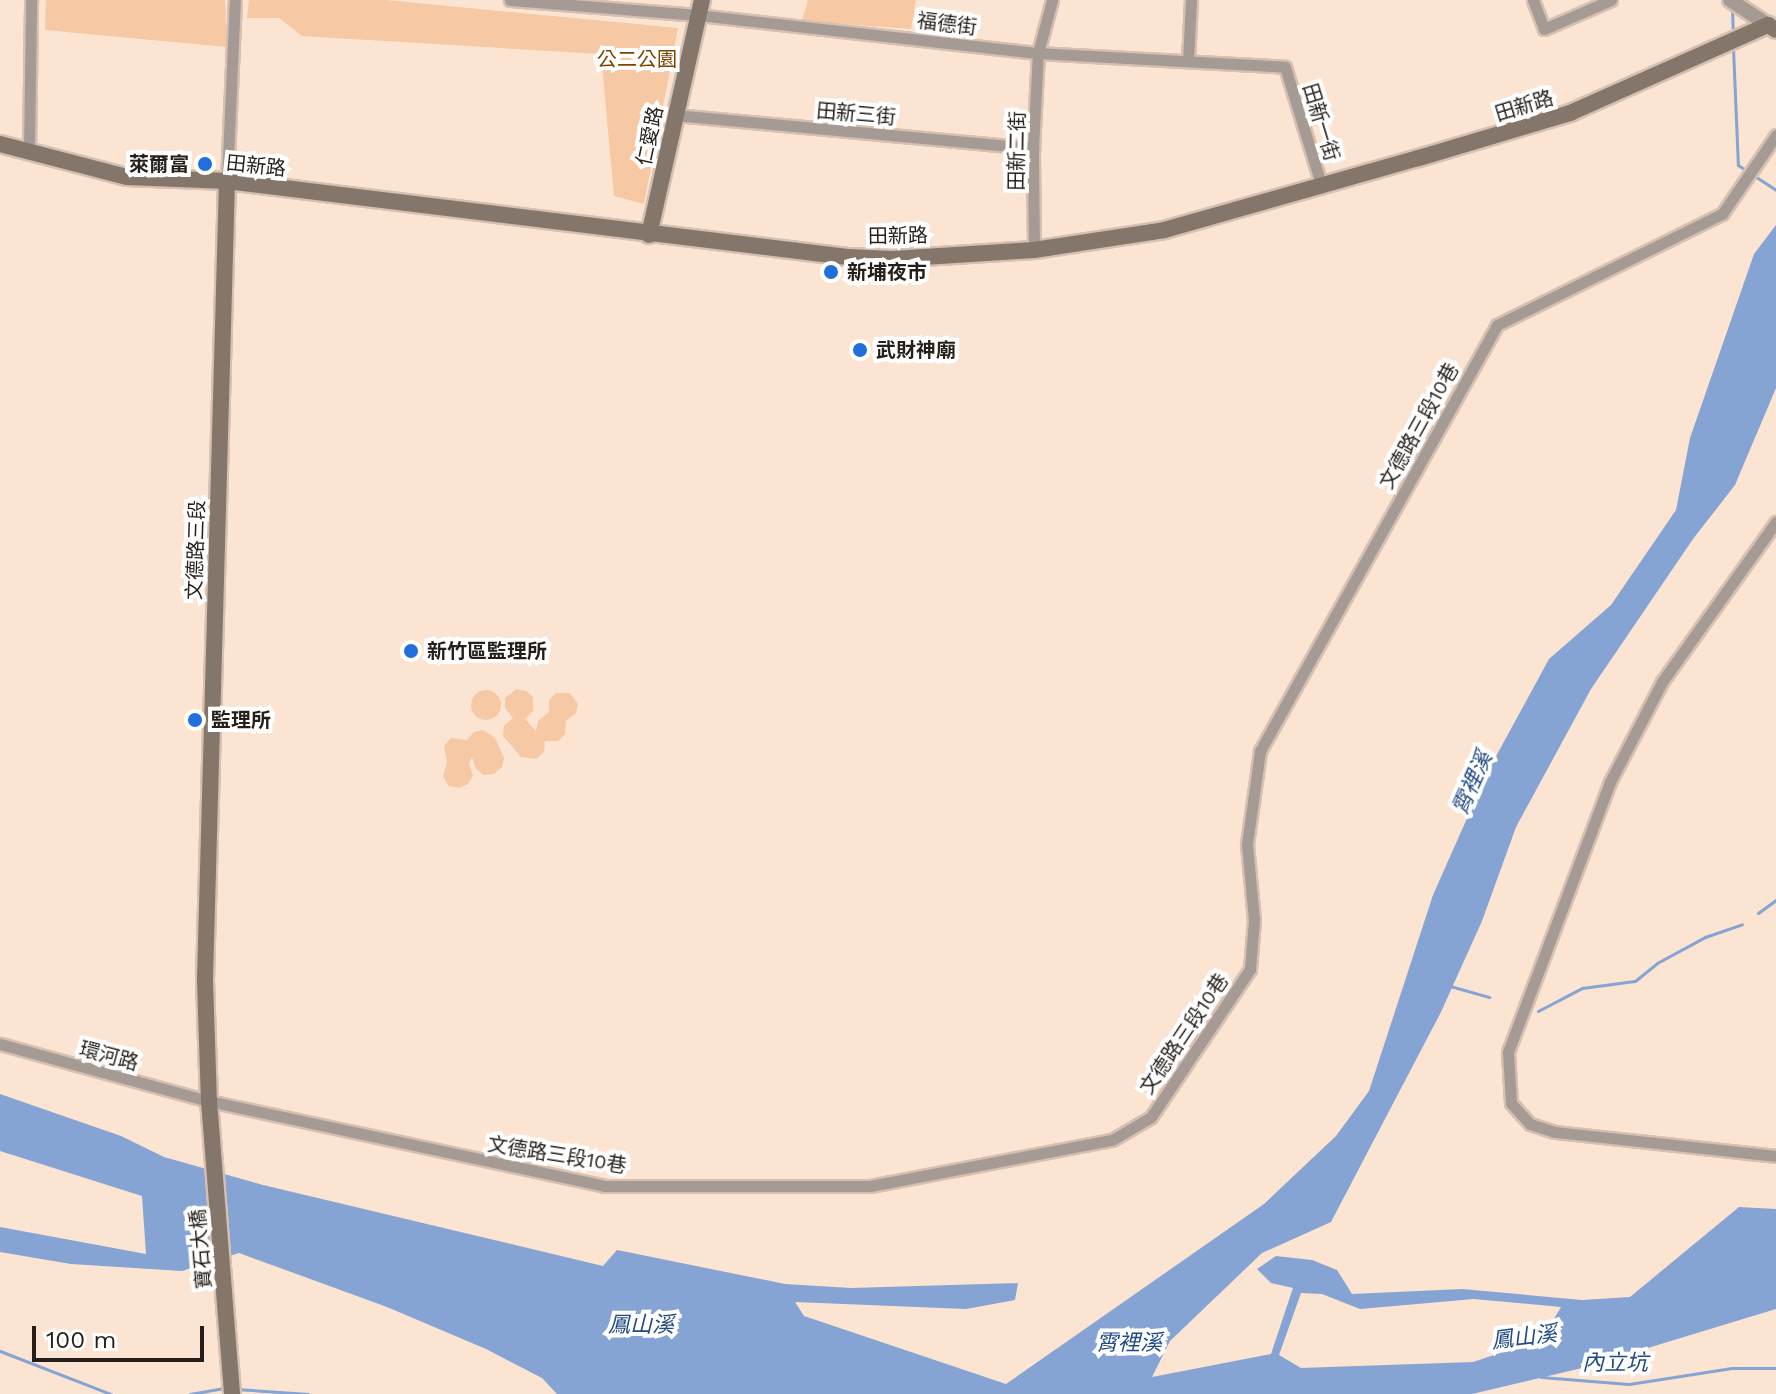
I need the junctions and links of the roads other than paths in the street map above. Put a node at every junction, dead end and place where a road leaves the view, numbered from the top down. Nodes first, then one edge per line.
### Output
1 (31, 0) edge
2 (235, 0) edge
3 (510, 0) edge
4 (1052, 0) edge
5 (1191, 0) edge
6 (1533, 0) edge
7 (1611, 0) edge
8 (1730, 0) edge
9 (700, 7) edge
10 (1772, 27) edge
11 (1038, 53) junction
12 (1188, 61) junction
13 (1285, 67) joint
14 (675, 115) junction
15 (1776, 135) edge
16 (0, 144) edge
17 (1033, 148) junction
18 (29, 151) junction
19 (227, 181) junction
20 (1322, 187) junction
21 (649, 235) junction
22 (1034, 250) junction
23 (1776, 522) edge
24 (0, 1044) edge
25 (209, 1101) junction
26 (1776, 1156) edge
27 (232, 1394) edge

1 - 18 street
2 - 19 street, 文德路三段
3 - 9 street, 福德街
4 - 11 street, 田新二街
5 - 12 street
6 - 7 street
8 - 10 street
9 - 11 street, 福德街
9 - 14 main road, 仁愛路
10 - 20 main road, 田新路
11 - 12 street, 福德街
11 - 17 street, 田新二街
12 - 13 street, 福德街
13 - 20 street, 田新一街
14 - 17 street, 田新三街
14 - 21 main road, 仁愛路
15 - 25 street, 文德路三段10巷
16 - 18 main road, 田新路
17 - 22 street, 田新二街
18 - 19 main road, 田新路
19 - 21 main road, 田新路
19 - 25 main road, 文德路三段
20 - 22 main road, 田新路
21 - 22 main road, 田新路
23 - 26 street
24 - 25 street, 環河路
25 - 27 main road, 寶石大橋

